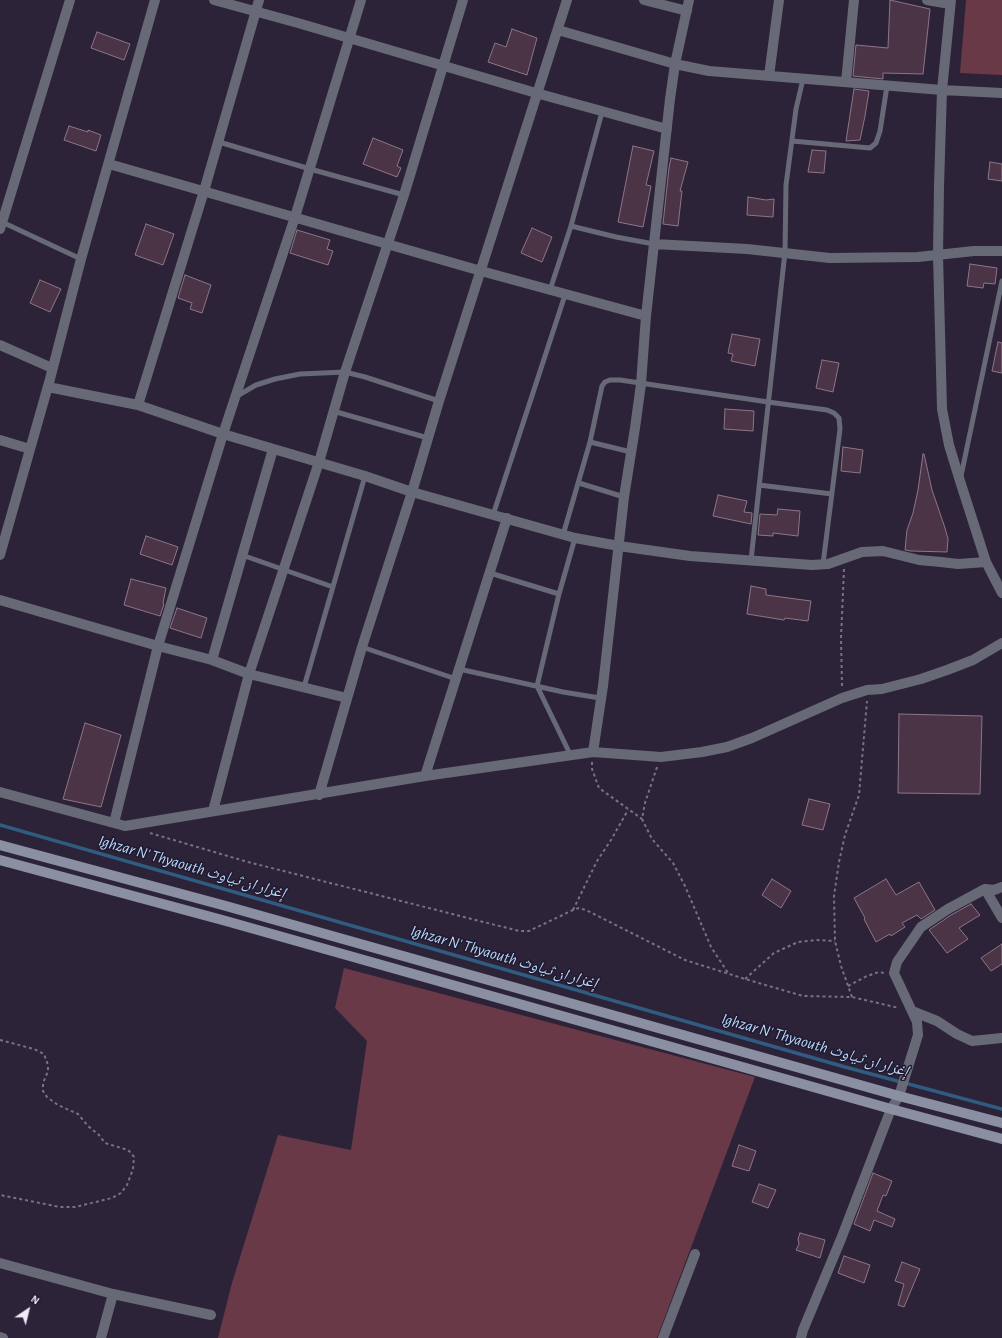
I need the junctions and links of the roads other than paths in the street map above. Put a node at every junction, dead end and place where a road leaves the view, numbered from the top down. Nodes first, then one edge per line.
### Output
1 (70, 0) edge
2 (155, 0) edge
3 (214, 0) edge
4 (259, 0) edge
5 (360, 0) edge
6 (463, 0) edge
7 (567, 0) edge
8 (644, 0) edge
9 (689, 0) edge
10 (779, 0) edge
11 (854, 0) edge
12 (927, 0) edge
13 (950, 2) edge
14 (687, 11) junction
15 (256, 12) junction
16 (558, 30) junction
17 (349, 39) junction
18 (675, 64) junction
19 (443, 66) junction
20 (770, 76) junction
21 (802, 79) junction
22 (846, 82) junction
23 (887, 86) junction
24 (942, 90) junction
25 (1002, 92) edge
26 (536, 94) junction
27 (602, 112) junction
28 (667, 129) junction
29 (792, 141) junction
30 (219, 142) junction
31 (109, 164) junction
32 (310, 169) junction
33 (204, 191) junction
34 (404, 196) junction
35 (295, 217) junction
36 (1, 226) edge
37 (571, 226) junction
38 (388, 244) junction
39 (654, 244) junction
40 (1002, 251) edge
41 (784, 252) junction
42 (938, 255) junction
43 (81, 259) junction
44 (481, 271) junction
45 (1002, 281) edge
46 (550, 290) junction
47 (565, 295) junction
48 (646, 316) junction
49 (0, 345) edge
50 (52, 368) junction
51 (345, 372) junction
52 (641, 384) junction
53 (48, 387) junction
54 (235, 397) junction
55 (439, 401) junction
56 (768, 402) junction
57 (138, 405) junction
58 (333, 411) junction
59 (223, 434) junction
60 (428, 438) junction
61 (0, 440) edge
62 (590, 442) junction
63 (30, 449) junction
64 (273, 449) junction
65 (631, 452) junction
66 (319, 462) junction
67 (366, 476) junction
68 (960, 481) junction
69 (578, 483) junction
70 (759, 486) junction
71 (412, 492) junction
72 (832, 494) junction
73 (624, 497) junction
74 (494, 514) junction
75 (507, 518) junction
76 (563, 534) junction
77 (575, 538) junction
78 (619, 546) junction
79 (0, 555) edge
80 (242, 555) junction
81 (751, 560) junction
82 (986, 562) junction
83 (823, 564) junction
84 (284, 569) junction
85 (490, 573) junction
86 (333, 587) junction
87 (1002, 593) edge
88 (559, 594) junction
89 (0, 600) edge
90 (1002, 643) edge
91 (158, 646) junction
92 (362, 647) junction
93 (212, 660) junction
94 (458, 669) junction
95 (249, 674) junction
96 (456, 679) junction
97 (537, 686) junction
98 (304, 687) junction
99 (347, 698) junction
100 (600, 698) junction
101 (593, 752) junction
102 (571, 756) junction
103 (424, 776) junction
104 (0, 792) edge
105 (319, 795) junction
106 (213, 810) junction
107 (114, 823) junction
108 (0, 845) edge
109 (0, 860) edge
110 (1002, 887) edge
111 (985, 889) junction
112 (1002, 918) edge
113 (912, 1011) junction
114 (1002, 1038) edge
115 (900, 1092) junction
116 (891, 1109) junction
117 (1002, 1123) edge
118 (1002, 1139) edge
119 (694, 1254) dead end
120 (0, 1264) edge
121 (113, 1294) junction
122 (212, 1315) dead end
123 (0, 1337) edge
124 (3, 1338) edge
125 (101, 1338) edge
126 (663, 1338) edge
127 (801, 1338) edge

1 - 36 street
2 - 31 street
3 - 15 street
4 - 15 street
5 - 17 street
6 - 19 street
7 - 16 street
8 - 14 street
9 - 14 street
10 - 20 street
11 - 22 street
12 - 13 street
13 - 24 street
14 - 18 street
15 - 17 street
15 - 30 street
16 - 18 street
16 - 26 street
17 - 19 street
17 - 32 street
18 - 20 street
18 - 28 street
19 - 26 street
19 - 34 street
20 - 21 street
21 - 22 street
21 - 29 lane
22 - 23 street
23 - 24 street
23 - 29 lane
24 - 25 street
24 - 42 street
26 - 27 street
26 - 44 street
27 - 28 street
27 - 37 lane
28 - 39 street
29 - 41 lane
30 - 32 lane
30 - 33 street
31 - 33 street
31 - 43 street
32 - 34 lane
32 - 35 street
33 - 35 street
33 - 57 street
34 - 38 street
35 - 38 street
35 - 54 street
36 - 43 lane
37 - 39 lane
37 - 46 lane
38 - 44 street
38 - 51 street
39 - 41 street
39 - 48 street
40 - 42 street
41 - 42 street
41 - 56 lane
42 - 68 street
43 - 50 street
44 - 46 street
44 - 55 street
45 - 68 lane
46 - 47 street
47 - 48 street
47 - 74 lane
48 - 52 street
49 - 50 street
50 - 53 street
51 - 54 lane
51 - 55 lane
51 - 58 street
52 - 56 lane
52 - 62 lane
52 - 65 street
53 - 57 street
53 - 63 street
54 - 59 street
55 - 60 street
56 - 70 lane
56 - 72 lane
57 - 59 street
58 - 60 lane
58 - 66 street
59 - 64 street
59 - 91 street
60 - 71 street
61 - 63 street
62 - 65 lane
62 - 69 lane
63 - 79 street
64 - 66 street
64 - 80 street
65 - 73 street
66 - 67 street
66 - 84 street
67 - 71 street
67 - 86 lane
68 - 82 street
69 - 73 lane
69 - 76 lane
70 - 72 lane
70 - 81 lane
71 - 74 street
71 - 92 street
72 - 83 lane
73 - 78 street
74 - 75 street
75 - 76 street
75 - 85 street
76 - 77 street
77 - 78 street
77 - 88 lane
78 - 81 street
78 - 100 street
80 - 84 lane
80 - 93 street
81 - 83 street
82 - 83 street
82 - 87 street
84 - 86 lane
84 - 95 street
85 - 88 lane
85 - 94 street
86 - 98 lane
88 - 97 lane
89 - 91 street
90 - 101 street
91 - 93 street
91 - 107 street
92 - 96 lane
92 - 99 street
93 - 95 street
94 - 96 street
94 - 97 lane
95 - 98 street
95 - 106 street
96 - 103 street
97 - 100 lane
97 - 102 lane
98 - 99 street
99 - 105 street
100 - 101 street
101 - 102 street
102 - 103 street
103 - 105 street
104 - 107 street
105 - 106 street
106 - 107 street
108 - 115 street
109 - 116 street
110 - 111 street
111 - 112 street
111 - 113 street
113 - 114 street
113 - 115 street
115 - 116 street
115 - 117 street
116 - 118 street
116 - 127 street
119 - 126 street
120 - 121 street
121 - 122 street
121 - 125 street
123 - 124 street

